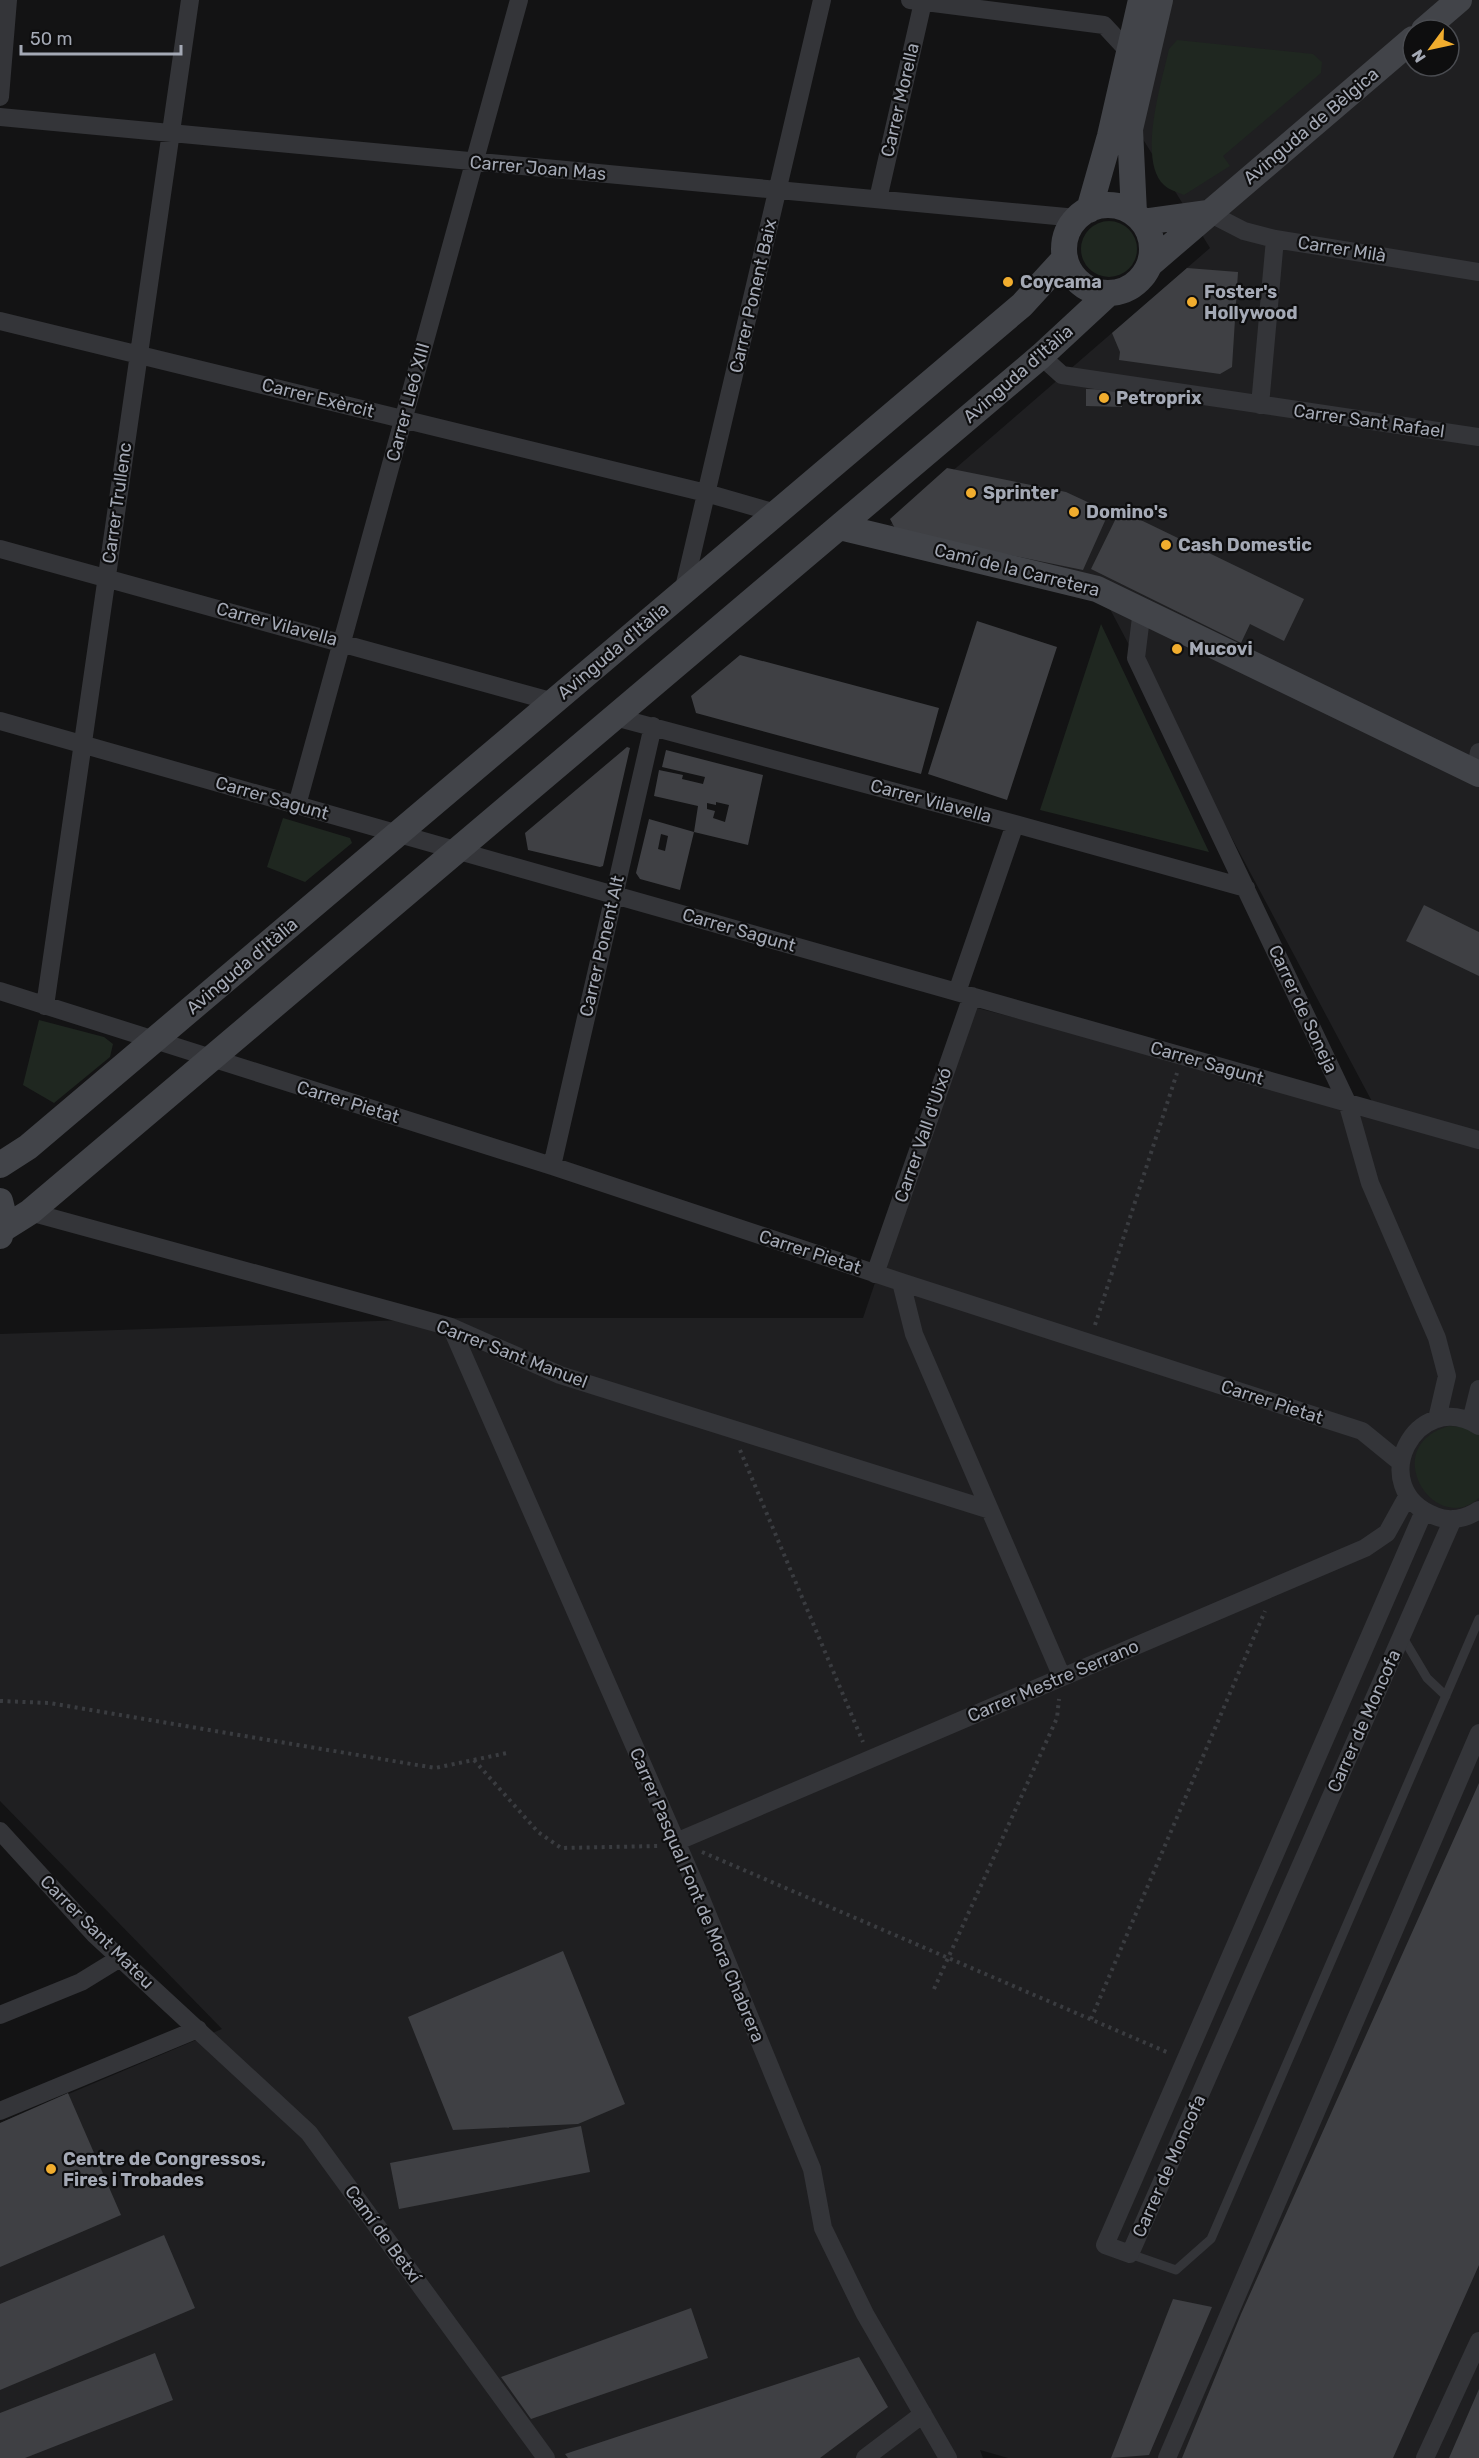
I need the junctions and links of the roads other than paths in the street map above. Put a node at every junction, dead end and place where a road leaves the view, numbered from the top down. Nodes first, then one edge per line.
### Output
1 (8, 0) edge
2 (190, 0) edge
3 (519, 0) edge
4 (822, 0) edge
5 (1141, 0) edge
6 (1160, 0) edge
7 (1459, 0) edge
8 (917, 1) edge
9 (1438, 18) edge
10 (1401, 49) edge
11 (1129, 52) junction
12 (0, 97) edge
13 (0, 117) edge
14 (171, 133) junction
15 (474, 162) junction
16 (777, 190) junction
17 (878, 199) junction
18 (1209, 213) junction
19 (1083, 214) junction
20 (1139, 218) junction
21 (1275, 239) junction
22 (1065, 258) junction
23 (1150, 264) junction
24 (1479, 272) edge
25 (1109, 293) junction
26 (0, 321) edge
27 (138, 354) junction
28 (1041, 356) junction
29 (1260, 405) junction
30 (404, 419) junction
31 (1479, 437) edge
32 (706, 493) junction
33 (776, 513) junction
34 (840, 527) junction
35 (0, 549) edge
36 (106, 578) junction
37 (683, 592) junction
38 (1142, 609) junction
39 (342, 642) junction
40 (554, 702) junction
41 (615, 717) junction
42 (0, 721) edge
43 (653, 726) junction
44 (82, 744) junction
45 (1478, 766) edge
46 (297, 805) junction
47 (1015, 824) junction
48 (398, 834) junction
49 (456, 851) junction
50 (1246, 888) junction
51 (614, 895) junction
52 (0, 991) edge
53 (964, 994) junction
54 (45, 1006) junction
55 (155, 1040) junction
56 (211, 1059) junction
57 (1347, 1102) junction
58 (1479, 1140) edge
59 (0, 1165) edge
60 (552, 1166) junction
61 (0, 1201) edge
62 (30, 1212) junction
63 (2, 1233) edge
64 (875, 1274) junction
65 (901, 1282) junction
66 (451, 1327) junction
67 (1479, 1389) edge
68 (1437, 1419) junction
69 (1475, 1423) edge
70 (1400, 1462) junction
71 (1408, 1495) junction
72 (990, 1510) junction
73 (1479, 1510) edge
74 (1424, 1512) junction
75 (1452, 1519) junction
76 (1479, 1619) edge
77 (1402, 1636) junction
78 (1062, 1677) junction
79 (1446, 1696) junction
80 (1479, 1733) edge
81 (0, 1831) edge
82 (676, 1842) junction
83 (120, 1958) junction
84 (0, 2015) edge
85 (198, 2029) junction
86 (0, 2111) edge
87 (1130, 2254) junction
88 (1479, 2341) edge
89 (923, 2414) junction
90 (546, 2458) edge
91 (865, 2458) edge
92 (948, 2458) edge
93 (1167, 2458) edge
94 (1425, 2458) edge

1 - 12 street
2 - 14 street, Carrer Trullenc
3 - 15 street, Carrer Lleó XIII
4 - 16 street, Carrer Ponent Baix
5 - 11 main road
6 - 20 main road
7 - 9 main road
8 - 11 street
8 - 17 street, Carrer Morella
10 - 18 main road, Avinguda de Bèlgica
11 - 19 main road
13 - 14 street, Carrer Joan Mas
14 - 15 street, Carrer Joan Mas
14 - 27 street, Carrer Trullenc
15 - 16 street, Carrer Joan Mas
15 - 30 street, Carrer Lleó XIII
16 - 17 street, Carrer Joan Mas
16 - 32 street, Carrer Ponent Baix
17 - 19 street, Carrer Joan Mas
18 - 20 main road
18 - 21 street, Carrer Milà
18 - 23 main road, Avinguda de Bèlgica
19 - 20 main road
19 - 22 main road
20 - 23 main road
21 - 24 street, Carrer Milà
21 - 29 street
22 - 25 main road
22 - 33 main road, Avinguda d'Itàlia
23 - 25 main road
25 - 28 main road, Avinguda d'Itàlia
26 - 27 street, Carrer Exèrcit
27 - 30 street, Carrer Exèrcit
27 - 36 street, Carrer Trullenc
28 - 29 street, Carrer Sant Rafael
28 - 34 main road, Avinguda d'Itàlia
29 - 31 street, Carrer Sant Rafael
30 - 32 street, Carrer Exèrcit
30 - 39 street, Carrer Lleó XIII
32 - 33 street, Carrer Exèrcit
32 - 37 street, Carrer Ponent Baix
33 - 37 main road, Avinguda d'Itàlia
34 - 38 main road, Camí de la Carretera
34 - 41 main road, Avinguda d'Itàlia
35 - 36 street, Carrer Vilavella
36 - 39 street, Carrer Vilavella
36 - 44 street, Carrer Trullenc
37 - 40 main road, Avinguda d'Itàlia
38 - 45 main road, Camí de la Carretera
38 - 50 street, Carrer de Soneja
39 - 40 street, Carrer Vilavella
39 - 46 street, Carrer Lleó XIII
40 - 48 main road, Avinguda d'Itàlia
41 - 43 street, Carrer Vilavella
41 - 49 main road, Avinguda d'Itàlia
42 - 44 street, Carrer Sagunt
43 - 47 street, Carrer Vilavella
43 - 51 street, Carrer Ponent Alt
44 - 46 street, Carrer Sagunt
44 - 54 street, Carrer Trullenc
46 - 48 street, Carrer Sagunt
47 - 50 street, Carrer Vilavella
47 - 53 street, Carrer Vall d'Uixó
48 - 49 street, Carrer Sagunt
48 - 55 main road, Avinguda d'Itàlia
49 - 51 street, Carrer Sagunt
49 - 56 main road, Avinguda d'Itàlia
50 - 57 street, Carrer de Soneja
51 - 53 street, Carrer Sagunt
51 - 60 street, Carrer Ponent Alt
52 - 54 street
53 - 57 street, Carrer Sagunt
53 - 64 street, Carrer Vall d'Uixó
54 - 55 street
55 - 56 street
55 - 59 main road, Avinguda d'Itàlia
56 - 60 street, Carrer Pietat
56 - 62 main road, Avinguda d'Itàlia
57 - 58 street, Carrer Sagunt
57 - 68 street, Carrer de Soneja
60 - 64 street, Carrer Pietat
61 - 63 main road
62 - 63 main road, Avinguda d'Itàlia
62 - 66 street, Carrer Sant Manuel
64 - 65 street, Carrer Pietat
65 - 70 street, Carrer Pietat
65 - 72 street
66 - 72 street, Carrer Sant Manuel
66 - 82 street, Carrer Pasqual Font de Mora Chabrera
67 - 69 street
68 - 69 street
68 - 70 street
70 - 71 street
71 - 74 street
71 - 78 street, Carrer Mestre Serrano
72 - 78 street
73 - 75 street
74 - 75 street
74 - 87 street, Carrer de Moncofa
75 - 77 street, Carrer de Moncofa
76 - 79 lane
77 - 79 lane
77 - 87 street, Carrer de Moncofa
78 - 82 street, Carrer Mestre Serrano
79 - 87 lane
80 - 93 street
81 - 83 street, Carrer Sant Mateu
82 - 89 street, Carrer Pasqual Font de Mora Chabrera
83 - 84 street
83 - 85 street, Carrer Sant Mateu
85 - 86 street
85 - 90 street, Camí de Betxí
88 - 94 street
89 - 91 street
89 - 92 street, Carrer Pasqual Font de Mora Chabrera

